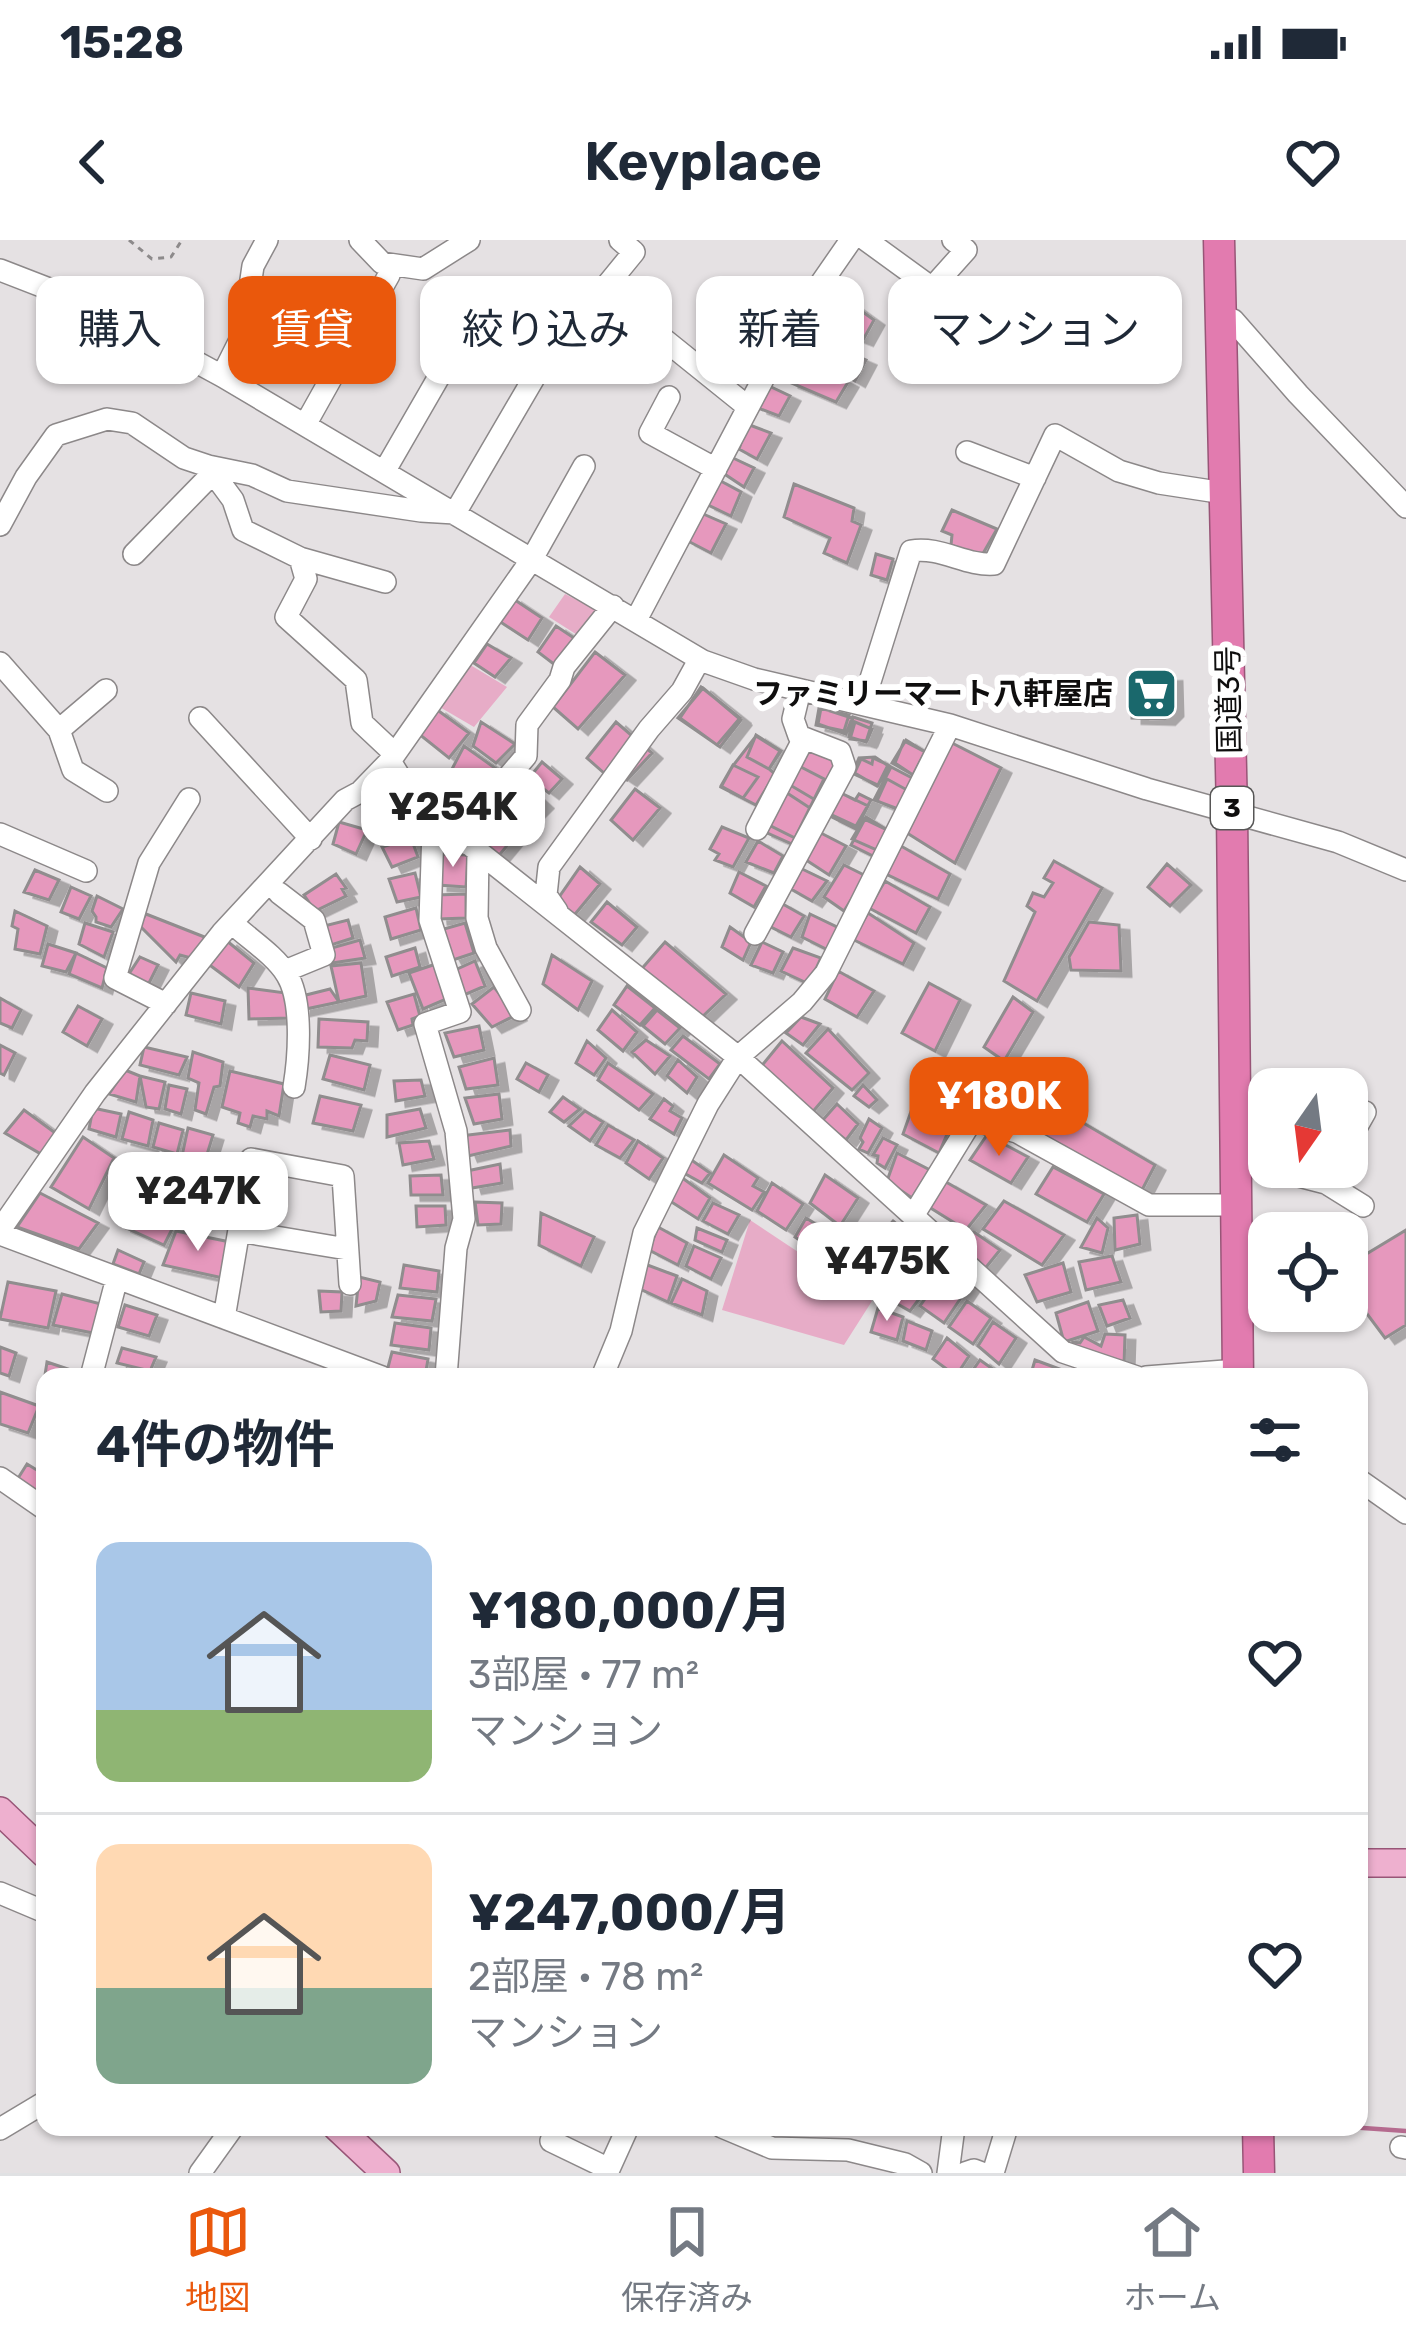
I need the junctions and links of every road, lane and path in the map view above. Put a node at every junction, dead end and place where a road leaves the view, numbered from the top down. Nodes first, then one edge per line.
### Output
1 (129, 240) edge
2 (182, 240) edge
3 (267, 240) edge
4 (360, 240) edge
5 (469, 240) edge
6 (620, 240) edge
7 (850, 240) edge
8 (866, 240) edge
9 (953, 240) edge
10 (1219, 240) edge
11 (0, 270) edge
12 (389, 275) dead end
13 (1220, 315) junction
14 (222, 376) junction
15 (435, 384) edge
16 (530, 384) edge
17 (669, 397) dead end
18 (748, 407) junction
19 (305, 425) junction
20 (967, 452) dead end
21 (584, 466) dead end
22 (716, 469) junction
23 (210, 470) junction
24 (384, 472) junction
25 (1035, 478) junction
26 (1225, 493) junction
27 (1406, 507) edge
28 (455, 513) junction
29 (1, 521) edge
30 (134, 554) dead end
31 (301, 558) junction
32 (532, 559) junction
33 (385, 582) dead end
34 (613, 607) junction
35 (636, 620) junction
36 (703, 661) junction
37 (0, 663) edge
38 (106, 690) dead end
39 (800, 690) junction
40 (863, 704) junction
41 (200, 718) dead end
42 (950, 725) junction
43 (59, 730) junction
44 (804, 738) junction
45 (392, 758) junction
46 (107, 791) dead end
47 (189, 799) dead end
48 (485, 804) dead end
49 (1232, 813) junction
50 (757, 829) dead end
51 (433, 831) junction
52 (0, 834) edge
53 (311, 839) junction
54 (478, 851) junction
55 (1404, 865) edge
56 (86, 871) dead end
57 (279, 893) dead end
58 (563, 921) junction
59 (232, 923) junction
60 (754, 934) dead end
61 (285, 971) junction
62 (166, 1004) junction
63 (520, 1010) dead end
64 (739, 1057) junction
65 (295, 1087) dead end
66 (1236, 1160) junction
67 (1248, 1162) edge
68 (1344, 1188) edge
69 (1237, 1205) junction
70 (1363, 1206) dead end
71 (913, 1216) junction
72 (239, 1231) junction
73 (0, 1232) edge
74 (347, 1249) junction
75 (117, 1278) junction
76 (350, 1284) dead end
77 (224, 1318) junction
78 (93, 1368) edge
79 (358, 1368) edge
80 (447, 1368) edge
81 (606, 1368) edge
82 (1110, 1368) edge
83 (1238, 1368) edge
84 (0, 1478) edge
85 (1368, 1486) edge
86 (36, 1503) edge
87 (1406, 1513) edge
88 (0, 1811) edge
89 (36, 1842) edge
90 (1368, 1863) edge
91 (1406, 1864) edge
92 (1, 1894) edge
93 (36, 1908) edge
94 (36, 2107) edge
95 (0, 2129) edge
96 (227, 2136) edge
97 (347, 2136) edge
98 (553, 2136) edge
99 (624, 2136) edge
100 (743, 2136) edge
101 (953, 2136) edge
102 (1004, 2136) edge
103 (1258, 2136) edge
104 (591, 2168) edge
105 (200, 2173) edge
106 (386, 2173) edge
107 (921, 2173) edge
108 (948, 2173) edge
109 (964, 2173) edge
110 (982, 2173) edge
111 (993, 2173) edge
112 (1259, 2173) edge

1 - 2 path
3 - 14 street
4 - 5 street
6 - 18 street
7 - 18 street
8 - 9 street
10 - 13 highway, 国道3号 / 3
11 - 14 street
12 - 19 street
13 - 26 highway, 国道3号 / 3
13 - 27 street
14 - 19 street
15 - 24 street
16 - 28 street
17 - 22 street
18 - 22 street
19 - 24 street
20 - 25 street
21 - 32 street
22 - 35 street
23 - 28 street
23 - 29 street
23 - 30 street
23 - 31 street
24 - 28 street
25 - 26 street
25 - 40 street
26 - 49 highway, 国道3号 / 3
28 - 32 street
31 - 33 street
31 - 45 street
32 - 34 street
32 - 45 street
34 - 35 street
34 - 48 street
35 - 36 street
36 - 39 street
36 - 58 street
37 - 43 street
38 - 43 street
39 - 40 street
39 - 44 street
40 - 42 street
41 - 53 street
42 - 49 street
42 - 64 street
43 - 46 street
44 - 50 street
44 - 60 street
45 - 51 street
45 - 53 street
47 - 62 street
49 - 55 street
49 - 66 highway, 国道3号 / 3
51 - 54 street
51 - 80 street
52 - 56 street
53 - 59 street
54 - 58 street
54 - 63 street
57 - 61 street
58 - 64 street
59 - 61 street
59 - 62 street
61 - 65 street
62 - 73 street
64 - 71 street
64 - 81 street
66 - 67 street
66 - 69 highway, 国道3号 / 3
68 - 70 street
69 - 71 street
69 - 83 highway, 国道3号 / 3
71 - 82 street
72 - 74 street
72 - 74 street
72 - 77 street
73 - 75 street
74 - 76 street
75 - 77 street
75 - 78 street
77 - 79 street
84 - 86 street
85 - 87 street
88 - 89 main road
90 - 91 main road
92 - 93 street
94 - 95 street
96 - 105 street
97 - 106 main road
98 - 104 street
99 - 104 street
100 - 107 street
101 - 108 street
102 - 111 street
103 - 112 highway
109 - 110 street

